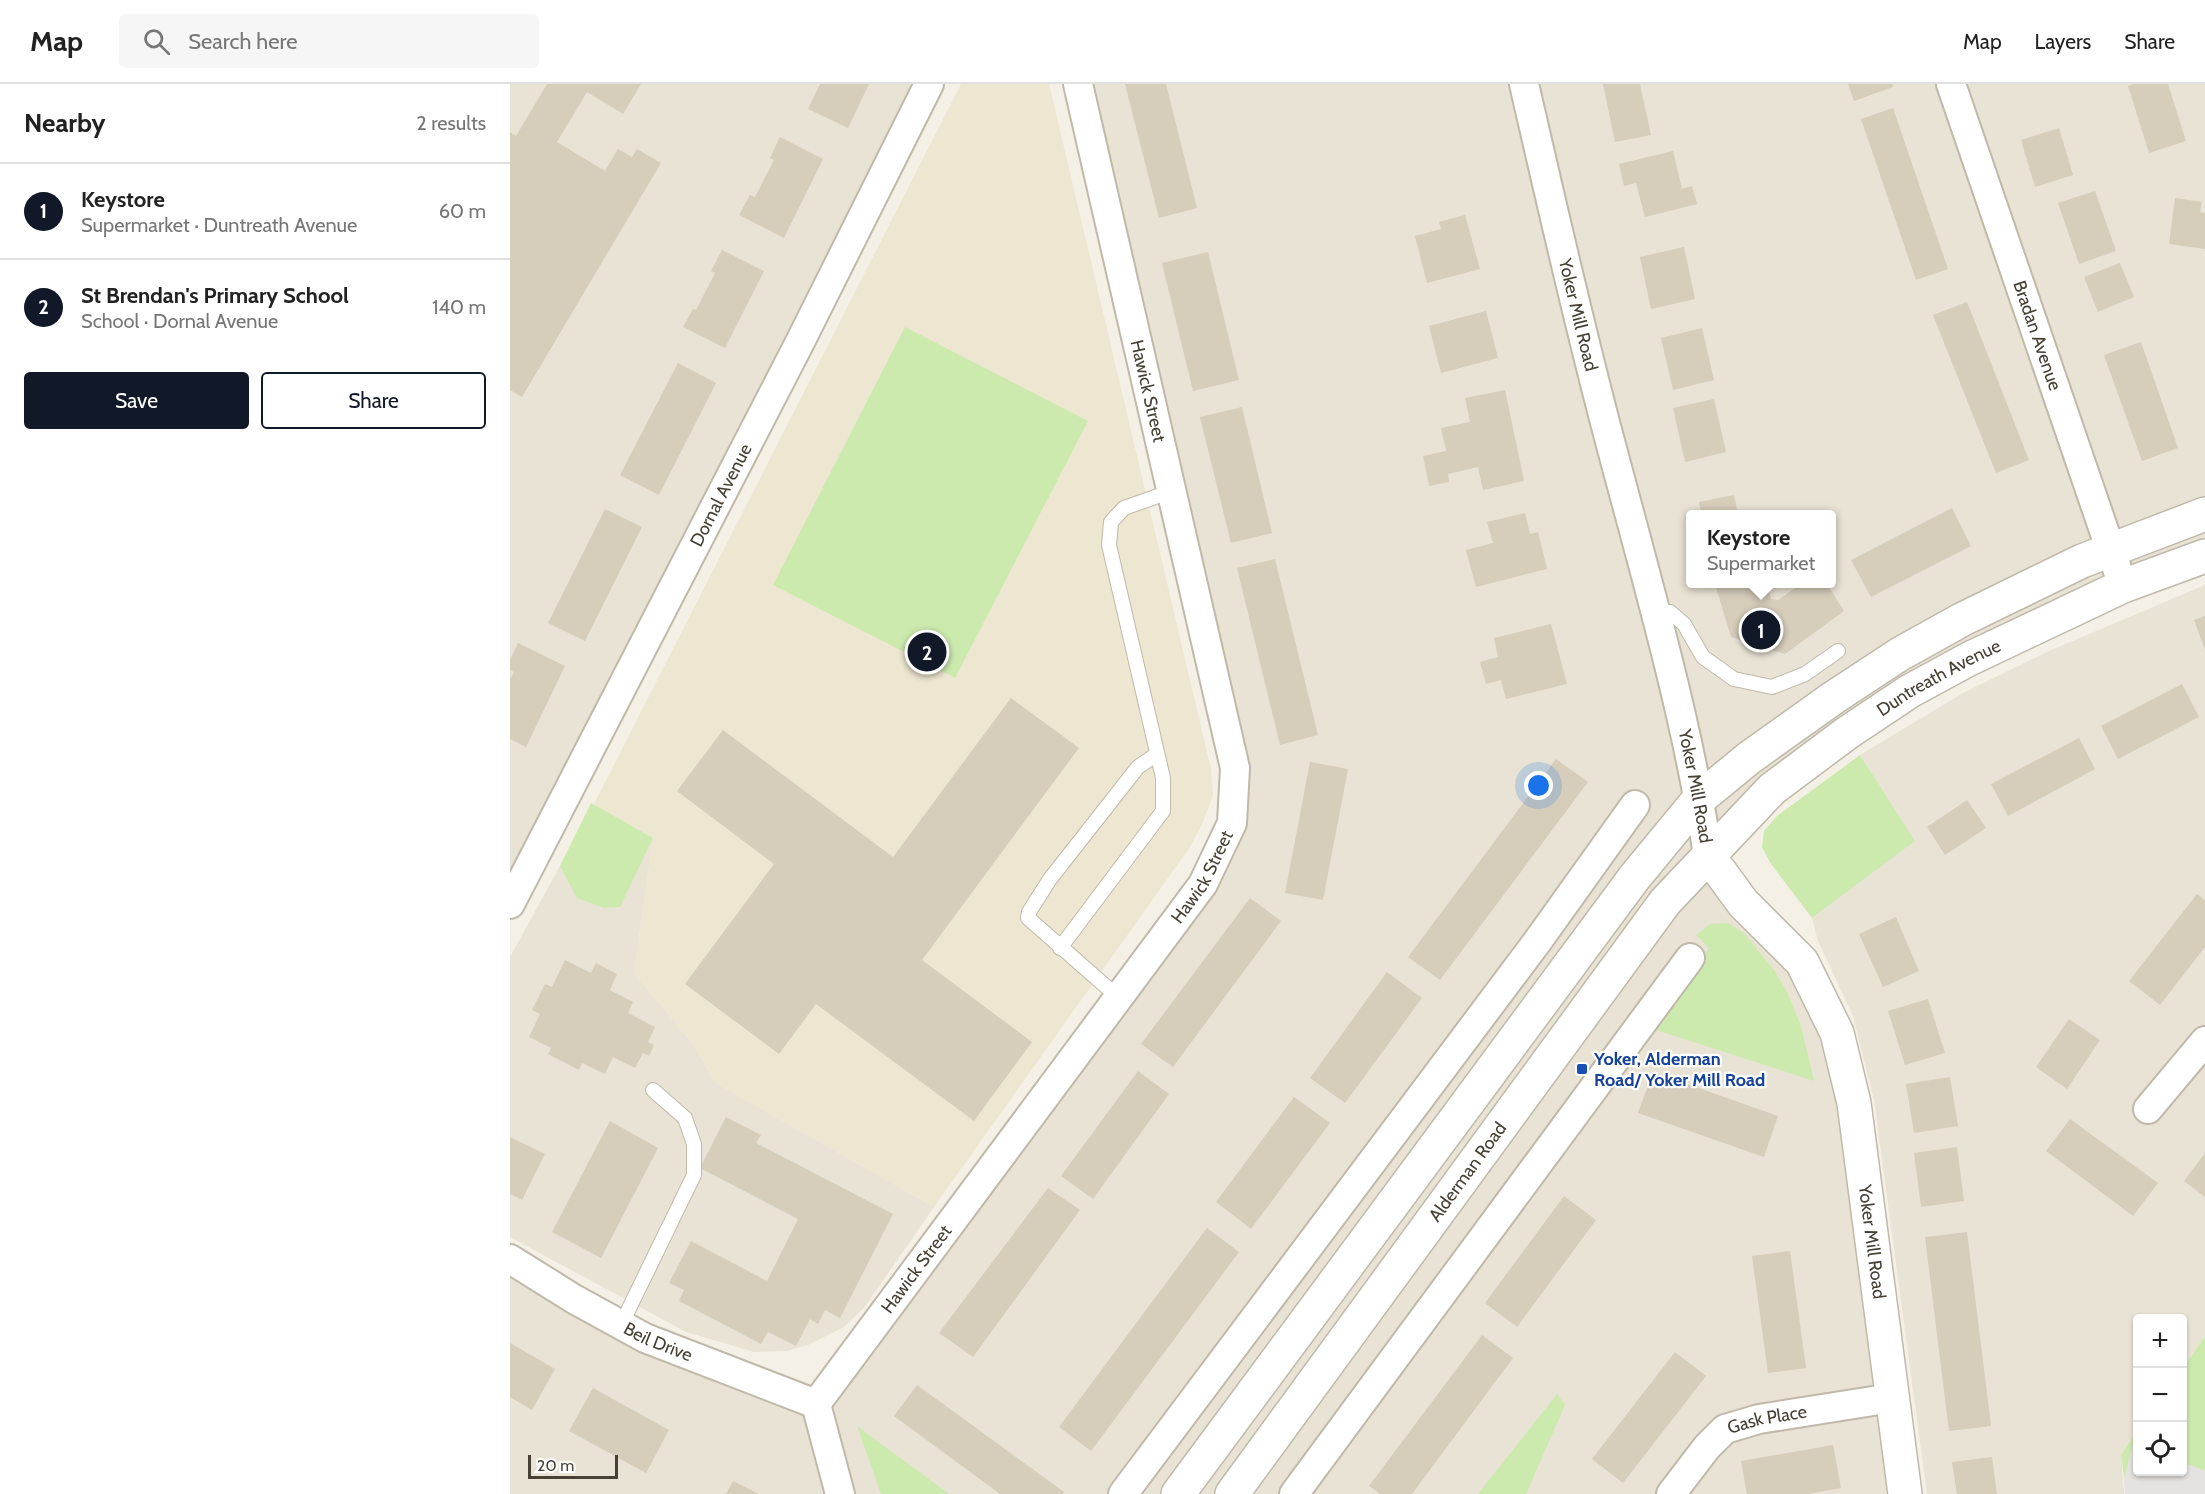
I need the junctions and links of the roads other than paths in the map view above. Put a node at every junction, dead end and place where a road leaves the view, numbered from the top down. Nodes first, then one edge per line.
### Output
1 (928, 84) edge
2 (1078, 84) edge
3 (1524, 84) edge
4 (1951, 84) edge
5 (1172, 491) junction
6 (2205, 514) edge
7 (2110, 550) junction
8 (2205, 556) edge
9 (2123, 586) junction
10 (1654, 611) junction
11 (1838, 651) dead end
12 (1156, 754) junction
13 (1699, 799) junction
14 (1635, 805) dead end
15 (1708, 855) junction
16 (510, 904) edge
17 (1537, 942) junction
18 (1060, 948) junction
19 (1690, 958) dead end
20 (1569, 966) junction
21 (1118, 997) junction
22 (2205, 1041) edge
23 (653, 1090) dead end
24 (2148, 1109) dead end
25 (510, 1259) edge
26 (621, 1325) junction
27 (1892, 1398) junction
28 (816, 1404) junction
29 (840, 1494) edge
30 (1123, 1494) edge
31 (1178, 1494) edge
32 (1232, 1494) edge
33 (1294, 1494) edge
34 (1671, 1494) edge
35 (1905, 1494) edge

1 - 16 street, Dornal Avenue
2 - 5 street, Hawick Street
3 - 10 street, Yoker Mill Road
4 - 7 street, Bradan Avenue
5 - 12 lane
5 - 21 street, Hawick Street
6 - 7 street, Duntreath Avenue
7 - 9 street, Bradan Avenue
7 - 13 street, Duntreath Avenue
8 - 9 street, Duntreath Avenue
9 - 15 street, Duntreath Avenue
10 - 11 lane
10 - 13 street, Yoker Mill Road
12 - 18 lane
12 - 18 lane
13 - 15 street, Yoker Mill Road
13 - 20 street
14 - 17 street
15 - 27 street, Yoker Mill Road
15 - 32 street, Alderman Road
17 - 20 street
17 - 30 street
18 - 21 lane
19 - 33 street
20 - 31 street
21 - 28 street, Hawick Street
22 - 24 street
23 - 26 lane
25 - 26 street, Beil Drive
26 - 28 street, Beil Drive
27 - 34 street, Gask Place
27 - 35 street, Yoker Mill Road
28 - 29 street

